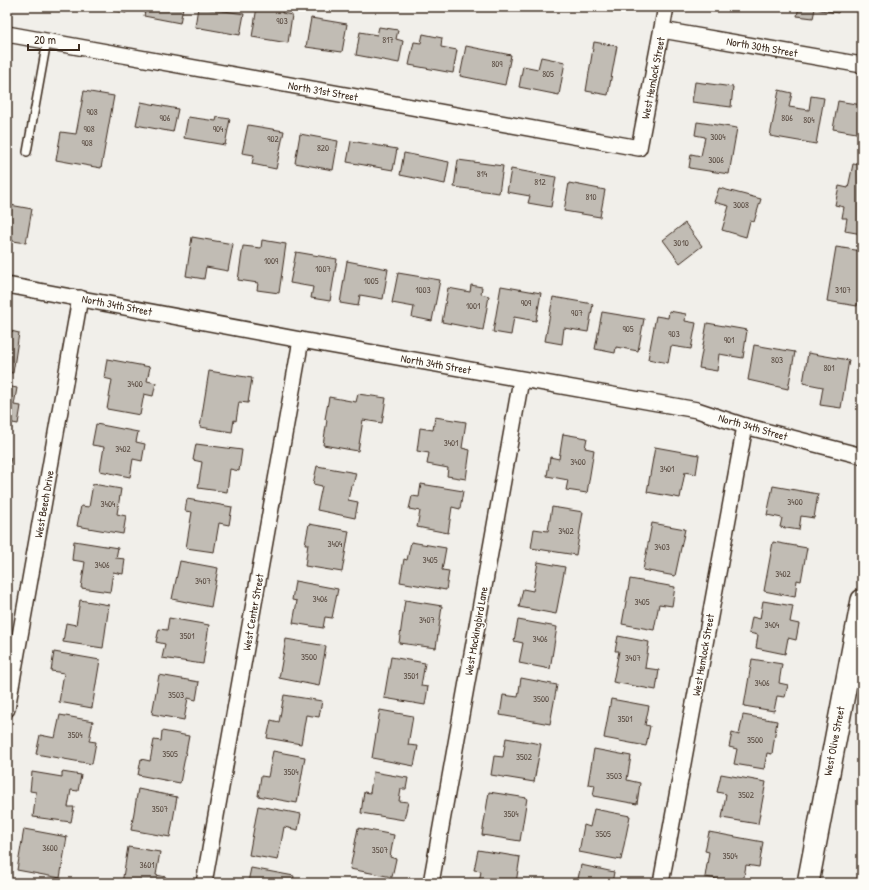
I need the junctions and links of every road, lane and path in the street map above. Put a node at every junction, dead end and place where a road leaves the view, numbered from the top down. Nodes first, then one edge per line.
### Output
1 (666, 7) edge
2 (662, 30) junction
3 (7, 34) edge
4 (48, 41) junction
5 (862, 64) edge
6 (639, 148) joint
7 (27, 152) dead end
8 (7, 285) edge
9 (80, 298) junction
10 (301, 340) junction
11 (521, 380) junction
12 (745, 426) junction
13 (862, 456) edge
14 (862, 600) edge
15 (7, 709) edge
16 (204, 883) edge
17 (431, 883) edge
18 (661, 883) edge
19 (808, 883) edge

1 - 2 street, West Hemlock Street
2 - 5 street, North 30th Street
2 - 6 street, West Hemlock Street
3 - 4 street, North 31st Street
4 - 6 street, North 31st Street
4 - 7 lane
8 - 9 street, North 34th Street
9 - 10 street, North 34th Street
9 - 15 street, West Beech Drive
10 - 11 street, North 34th Street
10 - 16 street, West Center Street
11 - 12 street, North 34th Street
11 - 17 street, West Mockingbird Lane
12 - 13 street, North 34th Street
12 - 18 street, West Hemlock Street
14 - 19 main road, West Olive Street

